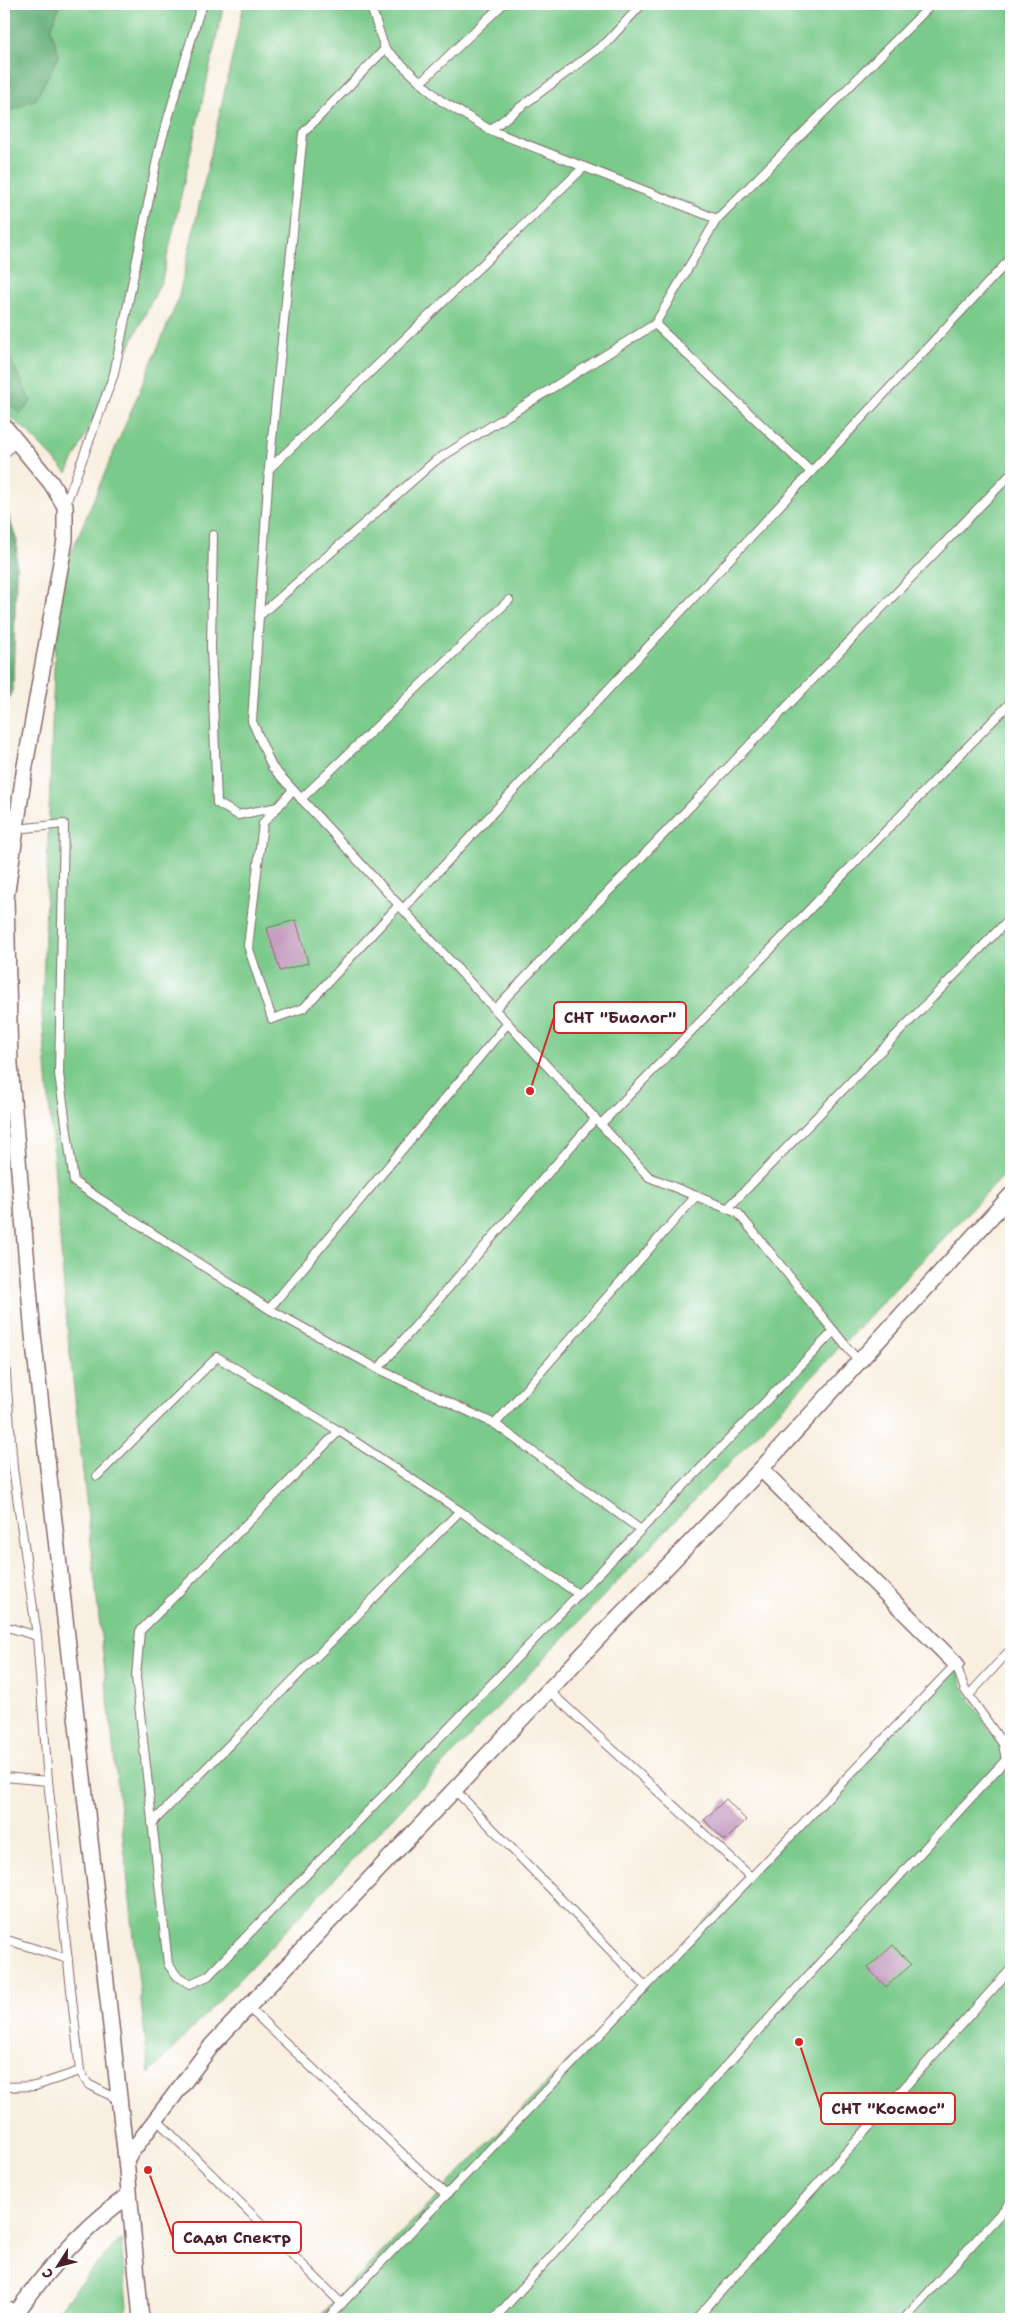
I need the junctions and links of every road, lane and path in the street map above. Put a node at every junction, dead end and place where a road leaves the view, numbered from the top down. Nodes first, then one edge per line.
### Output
1 (204, 4) edge
2 (370, 4) edge
3 (502, 4) edge
4 (642, 4) edge
5 (932, 4) edge
6 (385, 49) junction
7 (421, 82) junction
8 (490, 130) junction
9 (584, 166) junction
10 (717, 219) junction
11 (1011, 258) edge
12 (655, 324) junction
13 (4, 426) edge
14 (16, 441) junction
15 (4, 455) edge
16 (269, 469) junction
17 (812, 472) junction
18 (1011, 474) edge
19 (65, 506) junction
20 (213, 535) dead end
21 (509, 600) dead end
22 (259, 616) junction
23 (1011, 702) edge
24 (293, 790) junction
25 (301, 799) junction
26 (278, 807) junction
27 (16, 829) junction
28 (401, 907) junction
29 (1011, 917) edge
30 (495, 1010) junction
31 (508, 1024) junction
32 (598, 1121) junction
33 (696, 1196) junction
34 (1011, 1196) edge
35 (728, 1208) junction
36 (269, 1309) junction
37 (834, 1331) junction
38 (4, 1346) edge
39 (859, 1362) junction
40 (378, 1369) junction
41 (495, 1424) junction
42 (339, 1431) junction
43 (4, 1465) edge
44 (13, 1468) junction
45 (761, 1469) junction
46 (97, 1476) dead end
47 (460, 1511) junction
48 (641, 1530) junction
49 (578, 1594) junction
50 (4, 1626) edge
51 (37, 1636) junction
52 (1011, 1649) edge
53 (956, 1664) junction
54 (548, 1690) junction
55 (969, 1695) junction
56 (1009, 1759) edge
57 (4, 1777) edge
58 (48, 1781) junction
59 (454, 1789) junction
60 (152, 1823) junction
61 (751, 1877) junction
62 (4, 1939) edge
63 (68, 1958) junction
64 (1011, 1969) edge
65 (646, 1987) junction
66 (248, 2007) junction
67 (80, 2072) junction
68 (4, 2087) edge
69 (119, 2100) junction
70 (156, 2119) junction
71 (126, 2159) junction
72 (446, 2195) junction
73 (128, 2196) junction
74 (1011, 2202) edge
75 (342, 2304) junction
76 (4, 2306) edge
77 (15, 2314) edge
78 (141, 2319) edge
79 (327, 2319) edge
80 (494, 2319) edge
81 (696, 2319) edge
82 (904, 2319) edge

1 - 19 lane
2 - 6 lane
3 - 7 lane
4 - 8 lane
5 - 10 lane
6 - 7 lane
6 - 16 lane
7 - 8 lane
8 - 9 lane
9 - 10 lane
9 - 16 lane
10 - 12 lane
11 - 17 lane
12 - 17 lane
12 - 22 lane
13 - 14 street
14 - 15 lane
14 - 19 street
16 - 22 lane
17 - 28 lane
18 - 30 lane
19 - 27 street
20 - 26 lane
21 - 25 lane
22 - 24 lane
23 - 32 lane
24 - 25 lane
24 - 26 lane
25 - 28 lane
26 - 28 lane
27 - 36 lane
27 - 69 street
28 - 30 lane
29 - 35 lane
30 - 31 lane
31 - 32 lane
31 - 36 lane
32 - 33 lane
32 - 40 lane
33 - 35 lane
33 - 41 lane
34 - 39 street
35 - 37 lane
36 - 40 lane
37 - 39 lane
37 - 48 lane
38 - 44 lane
39 - 45 street
40 - 41 lane
41 - 48 lane
42 - 46 lane
42 - 47 lane
42 - 60 lane
43 - 44 lane
44 - 51 lane
45 - 53 street
45 - 54 street
47 - 49 lane
47 - 60 lane
48 - 49 lane
49 - 60 lane
50 - 51 lane
51 - 58 lane
52 - 55 lane
53 - 55 lane
53 - 61 lane
54 - 59 street
54 - 61 lane
55 - 56 lane
56 - 80 lane
57 - 58 lane
58 - 63 lane
59 - 65 lane
59 - 66 street
61 - 65 lane
62 - 63 lane
63 - 67 lane
64 - 81 lane
65 - 72 lane
66 - 70 street
66 - 72 lane
67 - 68 lane
67 - 69 lane
69 - 71 street
70 - 71 street
70 - 75 lane
71 - 73 street
72 - 75 lane
73 - 77 street
73 - 78 street
74 - 82 lane
75 - 79 lane
76 - 77 lane

